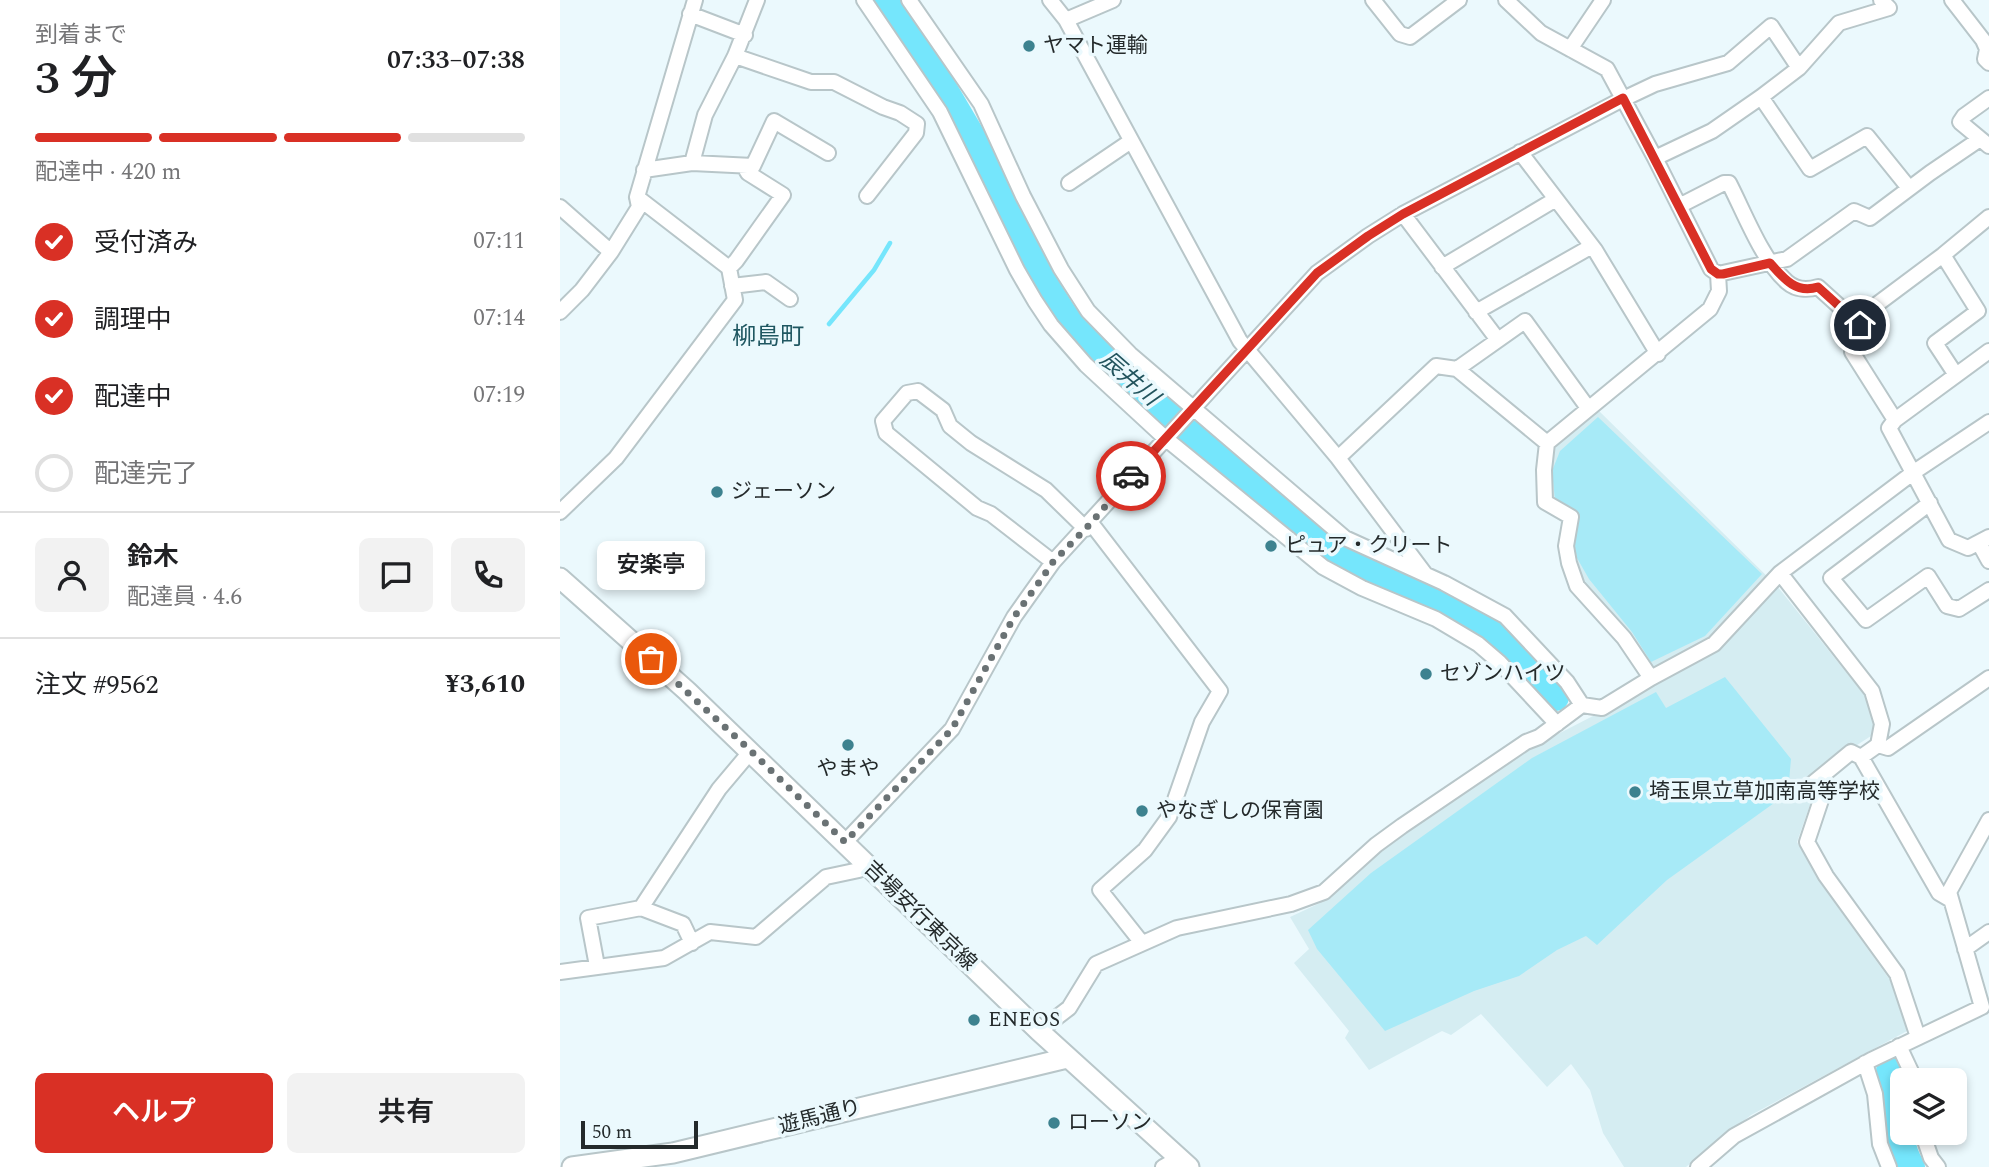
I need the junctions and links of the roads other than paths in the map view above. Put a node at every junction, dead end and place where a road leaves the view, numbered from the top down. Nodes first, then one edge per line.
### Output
1 (757, 0) edge
2 (864, 0) edge
3 (909, 0) edge
4 (1050, 0) edge
5 (1114, 0) edge
6 (1373, 0) edge
7 (1459, 0) edge
8 (1506, 0) edge
9 (1603, 0) edge
10 (1881, 0) edge
11 (1952, 0) edge
12 (692, 7) edge
13 (1066, 20) junction
14 (745, 35) junction
15 (1570, 49) junction
16 (735, 57) junction
17 (1989, 63) edge
18 (1800, 68) junction
19 (1761, 97) junction
20 (1623, 98) junction
21 (1989, 98) edge
22 (1131, 141) junction
23 (1984, 143) edge
24 (1520, 152) junction
25 (828, 153) dead end
26 (1656, 158) junction
27 (692, 163) junction
28 (744, 166) junction
29 (644, 170) junction
30 (1069, 183) dead end
31 (1909, 188) junction
32 (867, 196) dead end
33 (637, 197) junction
34 (1556, 200) junction
35 (1679, 206) junction
36 (560, 207) edge
37 (1403, 214) junction
38 (1989, 217) edge
39 (1592, 246) junction
40 (611, 252) junction
41 (1943, 256) junction
42 (1770, 263) junction
43 (1442, 267) junction
44 (729, 268) junction
45 (1718, 274) junction
46 (733, 286) junction
47 (790, 299) dead end
48 (560, 312) edge
49 (1476, 312) junction
50 (1860, 325) junction
51 (1497, 341) junction
52 (1247, 347) junction
53 (1989, 351) edge
54 (1658, 354) junction
55 (1457, 369) junction
56 (1956, 375) junction
57 (1588, 408) junction
58 (1190, 410) junction
59 (1895, 420) junction
60 (1989, 422) edge
61 (1167, 436) junction
62 (1547, 443) junction
63 (1338, 458) junction
64 (1914, 472) junction
65 (1930, 503) junction
66 (560, 512) edge
67 (1088, 526) junction
68 (1984, 540) edge
69 (1989, 561) edge
70 (1053, 562) junction
71 (1780, 573) junction
72 (1426, 575) junction
73 (560, 578) edge
74 (1989, 590) edge
75 (1651, 678) junction
76 (1989, 678) edge
77 (1582, 705) junction
78 (1557, 724) junction
79 (1878, 746) junction
80 (751, 751) junction
81 (1861, 757) junction
82 (1989, 820) edge
83 (845, 842) junction
84 (866, 864) junction
85 (1951, 900) junction
86 (641, 908) junction
87 (1989, 932) edge
88 (692, 943) junction
89 (1142, 943) junction
90 (1965, 949) junction
91 (597, 966) junction
92 (560, 972) edge
93 (1039, 1031) junction
94 (1918, 1037) junction
95 (1899, 1046) junction
96 (1067, 1058) junction
97 (1865, 1063) junction
98 (1909, 1068) edge
99 (1926, 1145) edge
100 (677, 1160) edge
101 (1177, 1164) edge
102 (572, 1167) edge
103 (1698, 1167) edge
104 (1889, 1167) edge
105 (1938, 1167) edge

1 - 14 street
2 - 61 street
3 - 58 street
4 - 13 street
5 - 13 street
6 - 7 street
8 - 15 street
9 - 15 street
10 - 18 street
11 - 17 street
12 - 14 street
12 - 29 street
13 - 22 street
14 - 16 street
15 - 20 street
16 - 27 street
16 - 32 street
18 - 19 street
18 - 20 street
19 - 26 street
19 - 31 street
20 - 24 street
20 - 26 street
21 - 23 street
22 - 30 street
22 - 52 street
23 - 31 street
24 - 34 street
24 - 37 street
25 - 28 street
26 - 35 street
27 - 28 street
27 - 29 street
28 - 44 street
29 - 33 street
31 - 42 street
33 - 40 street
33 - 44 street
34 - 39 street
34 - 43 street
35 - 42 street
35 - 45 street
36 - 40 street
37 - 43 street
37 - 52 street
38 - 41 street
39 - 49 street
39 - 54 street
40 - 48 street
41 - 50 street
41 - 56 street
42 - 45 street
42 - 50 street
43 - 49 street
44 - 46 street
45 - 54 street
46 - 47 street
46 - 66 street
49 - 51 street
50 - 59 street
51 - 55 street
51 - 57 street
52 - 58 street
52 - 63 street
53 - 56 street
54 - 57 street
55 - 62 street
55 - 63 street
56 - 59 street
57 - 62 street
58 - 61 street
58 - 72 street
59 - 64 street
60 - 64 street
61 - 67 street
61 - 78 street
62 - 75 street
63 - 72 street
64 - 65 street
64 - 71 street
65 - 68 street
65 - 74 street
67 - 70 street
67 - 70 street
67 - 89 street
68 - 69 street
70 - 83 street
71 - 75 street
71 - 79 street
72 - 77 street
73 - 80 main road, 吉場安行東京線
75 - 77 street
76 - 79 street
77 - 78 street
78 - 89 street
79 - 81 street
80 - 83 main road, 吉場安行東京線
80 - 86 street
81 - 85 street
81 - 94 street
82 - 85 street
83 - 84 main road, 吉場安行東京線
84 - 88 street
84 - 93 main road, 吉場安行東京線
85 - 90 street
86 - 88 street
86 - 91 street
87 - 90 street
88 - 91 street
89 - 93 street
90 - 94 street
91 - 92 street
93 - 96 main road, 吉場安行東京線
94 - 95 street
95 - 97 street
95 - 98 street
96 - 100 main road, 遊馬通り
96 - 101 main road, 吉場安行東京線
97 - 103 street
97 - 104 street
99 - 105 street
100 - 102 main road, 遊馬通り

